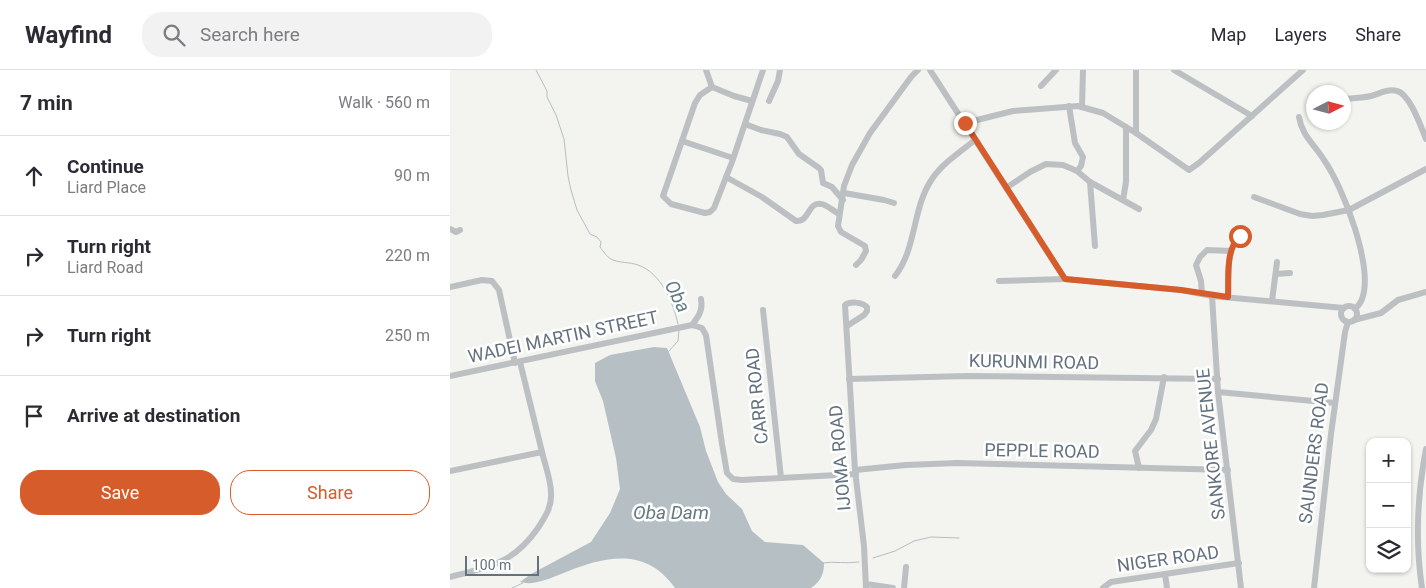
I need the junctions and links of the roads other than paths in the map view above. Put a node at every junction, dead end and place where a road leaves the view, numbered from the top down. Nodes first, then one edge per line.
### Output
1 (706, 70) edge
2 (763, 70) edge
3 (780, 70) edge
4 (918, 70) edge
5 (930, 70) edge
6 (1056, 70) edge
7 (1083, 70) edge
8 (1136, 70) edge
9 (1174, 70) edge
10 (1302, 70) edge
11 (712, 86) junction
12 (1041, 86) dead end
13 (1351, 98) edge
14 (752, 101) junction
15 (769, 101) dead end
16 (1069, 106) junction
17 (1082, 107) junction
18 (1252, 116) junction
19 (1299, 117) dead end
20 (965, 123) junction
21 (745, 124) junction
22 (1126, 127) junction
23 (1136, 133) junction
24 (975, 140) junction
25 (1426, 140) edge
26 (682, 141) junction
27 (733, 158) junction
28 (1426, 169) edge
29 (1077, 171) junction
30 (726, 177) junction
31 (1090, 182) junction
32 (1006, 188) junction
33 (844, 197) junction
34 (1254, 197) dead end
35 (1123, 200) junction
36 (894, 203) dead end
37 (1139, 209) dead end
38 (1349, 210) junction
39 (839, 214) junction
40 (450, 229) edge
41 (460, 230) dead end
42 (1240, 236) dead end
43 (1095, 246) dead end
44 (1231, 251) junction
45 (1277, 262) dead end
46 (856, 265) dead end
47 (1290, 273) dead end
48 (1276, 274) junction
49 (895, 276) dead end
50 (1065, 279) junction
51 (999, 281) dead end
52 (450, 287) edge
53 (1426, 292) edge
54 (1202, 294) junction
55 (1212, 296) junction
56 (1228, 297) junction
57 (701, 298) dead end
58 (1272, 301) junction
59 (1344, 308) junction
60 (763, 310) dead end
61 (1356, 311) junction
62 (1365, 318) junction
63 (1351, 321) junction
64 (692, 325) junction
65 (847, 326) dead end
66 (518, 362) junction
67 (450, 376) edge
68 (1164, 377) junction
69 (849, 379) junction
70 (1218, 379) junction
71 (1218, 392) junction
72 (1335, 403) junction
73 (1426, 450) edge
74 (542, 452) junction
75 (1140, 468) junction
76 (1228, 470) junction
77 (450, 471) edge
78 (855, 472) junction
79 (780, 478) junction
80 (1239, 563) junction
81 (906, 567) dead end
82 (1165, 574) junction
83 (450, 576) edge
84 (866, 586) edge
85 (893, 588) edge
86 (904, 588) edge
87 (1103, 588) edge
88 (1167, 588) edge
89 (1241, 588) edge
90 (1314, 588) edge
91 (1422, 588) edge

1 - 11 street
2 - 14 street
3 - 15 street
4 - 33 street
5 - 20 street
6 - 12 street
7 - 17 street
8 - 23 street
9 - 18 street
10 - 18 street
11 - 14 street
11 - 26 street
13 - 25 street
14 - 21 street
16 - 17 street
16 - 20 street
16 - 29 street
17 - 22 street
18 - 23 street
19 - 38 street
20 - 24 street
21 - 27 street
21 - 33 street
22 - 23 street
22 - 35 street
24 - 32 street
24 - 49 street
26 - 27 street
26 - 30 street
27 - 30 street
28 - 38 street
29 - 31 street
29 - 32 street
30 - 39 street
31 - 35 street
31 - 43 street
32 - 50 street
33 - 36 street
33 - 39 street
34 - 38 street
35 - 37 street
38 - 61 street
39 - 46 street
40 - 41 street
42 - 44 street
44 - 54 street
44 - 56 street
45 - 48 street
47 - 48 street
48 - 58 street
50 - 51 street
50 - 54 street
52 - 66 street
53 - 62 street
54 - 55 street
55 - 56 street
55 - 70 street, SANKORE AVENUE
56 - 58 street
57 - 64 street
58 - 59 street
59 - 61 street
59 - 63 street
60 - 79 street, CARR ROAD
61 - 62 street
61 - 63 street
62 - 63 street
63 - 72 street, SAUNDERS ROAD
64 - 66 street, WADEI MARTIN STREET
64 - 79 street, PEPPLE ROAD
65 - 69 street, IJOMA ROAD
66 - 67 street, WADEI MARTIN STREET
66 - 74 street
68 - 69 street, KURUNMI ROAD
68 - 70 street, KURUNMI ROAD
68 - 75 street
69 - 78 street, IJOMA ROAD
70 - 71 street, SANKORE AVENUE
71 - 72 street
71 - 76 street, SANKORE AVENUE
72 - 90 street, SAUNDERS ROAD
73 - 91 street
74 - 77 street
74 - 83 street
75 - 76 street, PEPPLE ROAD
75 - 78 street, PEPPLE ROAD
76 - 80 street, SANKORE AVENUE
78 - 79 street, PEPPLE ROAD
78 - 84 street, IJOMA ROAD
80 - 82 street, NIGER ROAD
80 - 89 street, SANKORE AVENUE
81 - 86 street
82 - 87 street, NIGER ROAD
82 - 88 street
84 - 85 street

